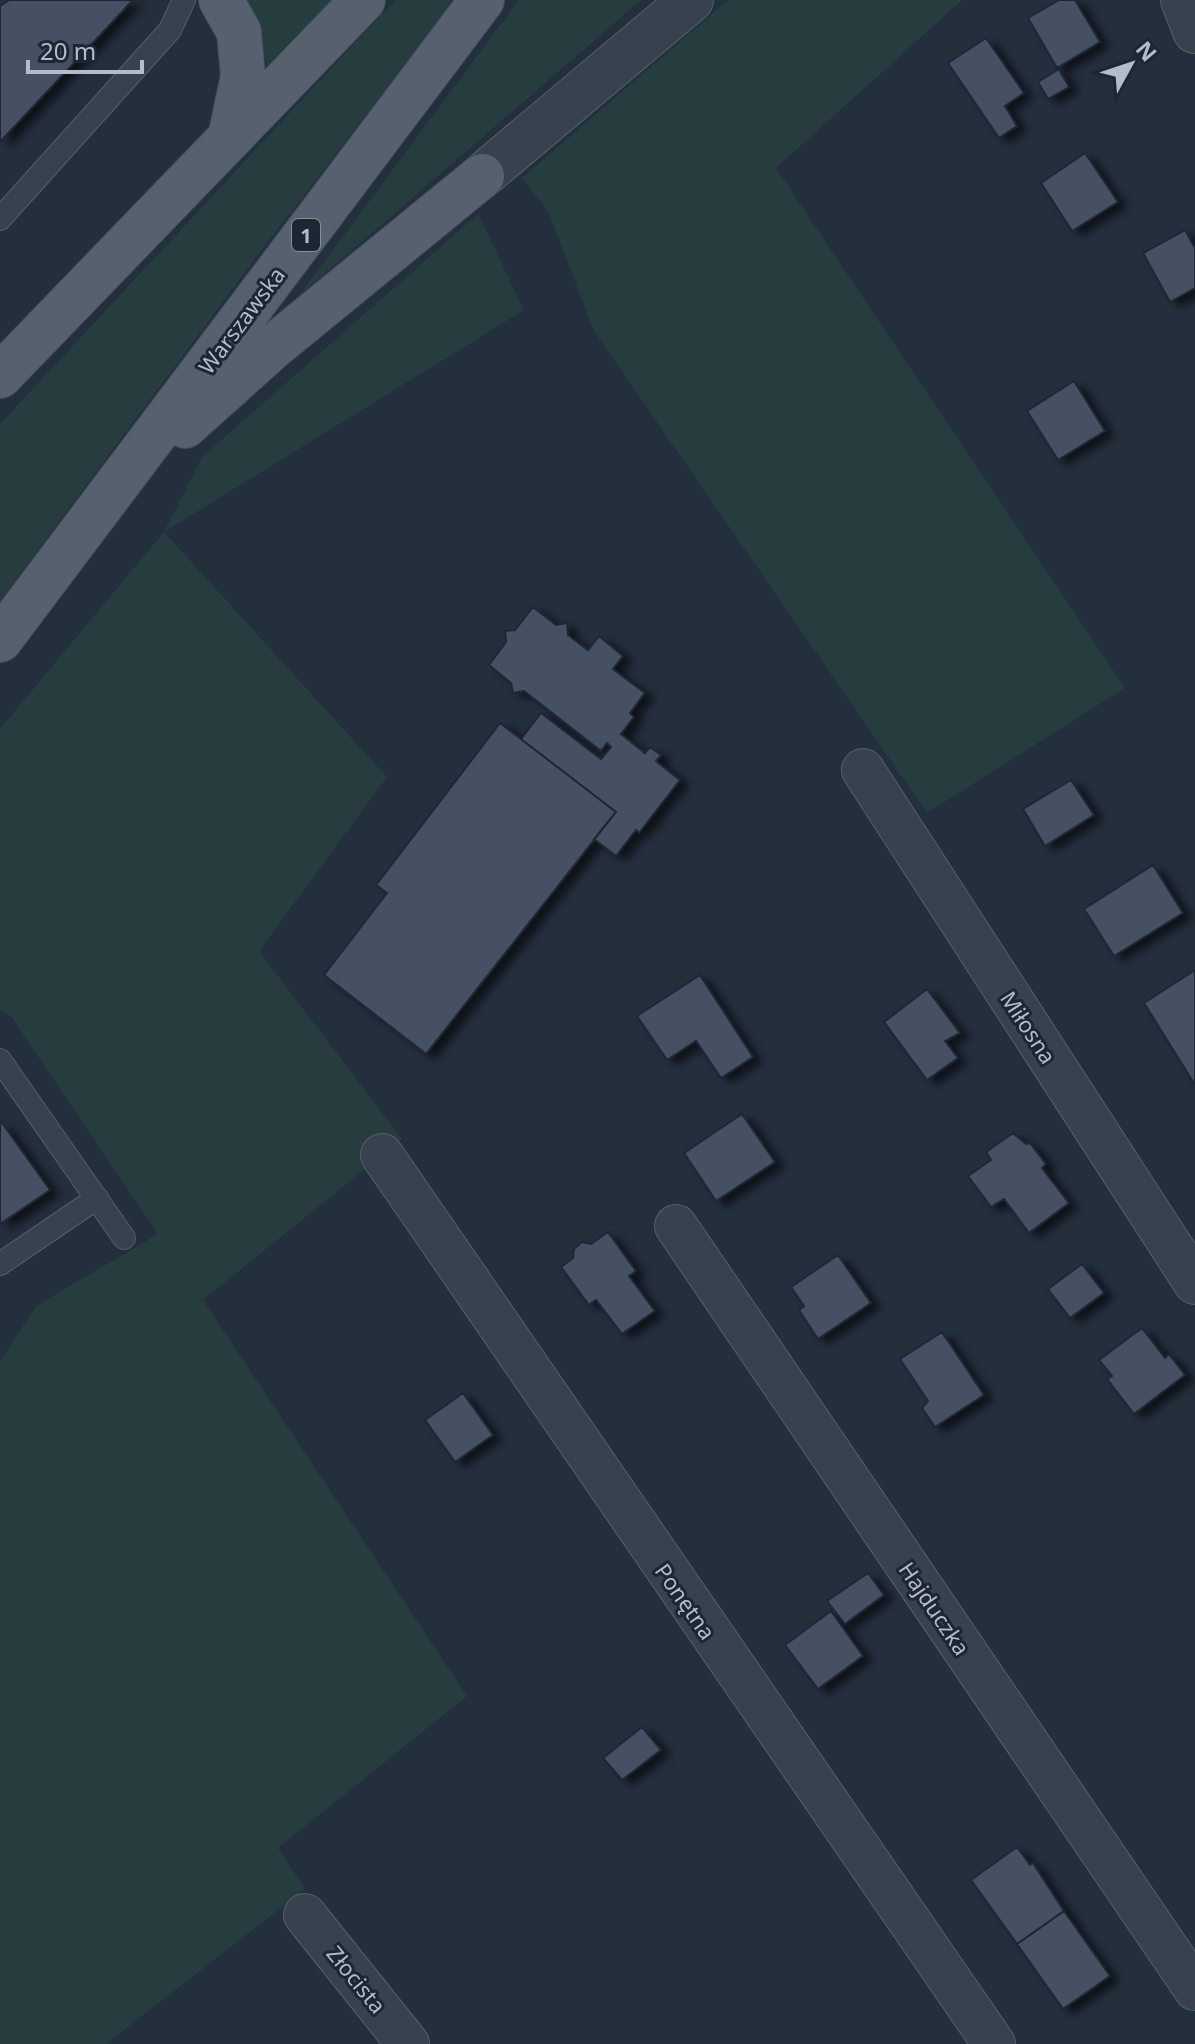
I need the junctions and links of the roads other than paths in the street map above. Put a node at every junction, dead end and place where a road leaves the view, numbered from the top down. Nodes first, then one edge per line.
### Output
1 (184, 0) edge
2 (221, 0) edge
3 (363, 0) edge
4 (482, 0) edge
5 (691, 0) edge
6 (1183, 0) edge
7 (1195, 31) edge
8 (230, 138) junction
9 (482, 176) joint
10 (0, 219) edge
11 (0, 376) edge
12 (129, 470) junction
13 (0, 640) edge
14 (863, 770) dead end
15 (0, 1060) edge
16 (382, 1155) dead end
17 (97, 1198) junction
18 (676, 1226) dead end
19 (124, 1238) dead end
20 (0, 1264) edge
21 (1195, 1283) edge
22 (305, 1915) dead end
23 (1195, 1989) edge
24 (408, 2044) edge
25 (994, 2044) edge

1 - 10 lane
2 - 8 main road
3 - 8 main road
4 - 12 main road, Warszawska / 1
5 - 9 street
6 - 7 street
8 - 11 main road
9 - 12 main road
12 - 13 main road, Warszawska / 1
14 - 21 street, Miłosna
15 - 17 lane
16 - 25 street, Ponętna
17 - 19 lane
17 - 20 lane
18 - 23 street, Hajduczka
22 - 24 street, Złocista

